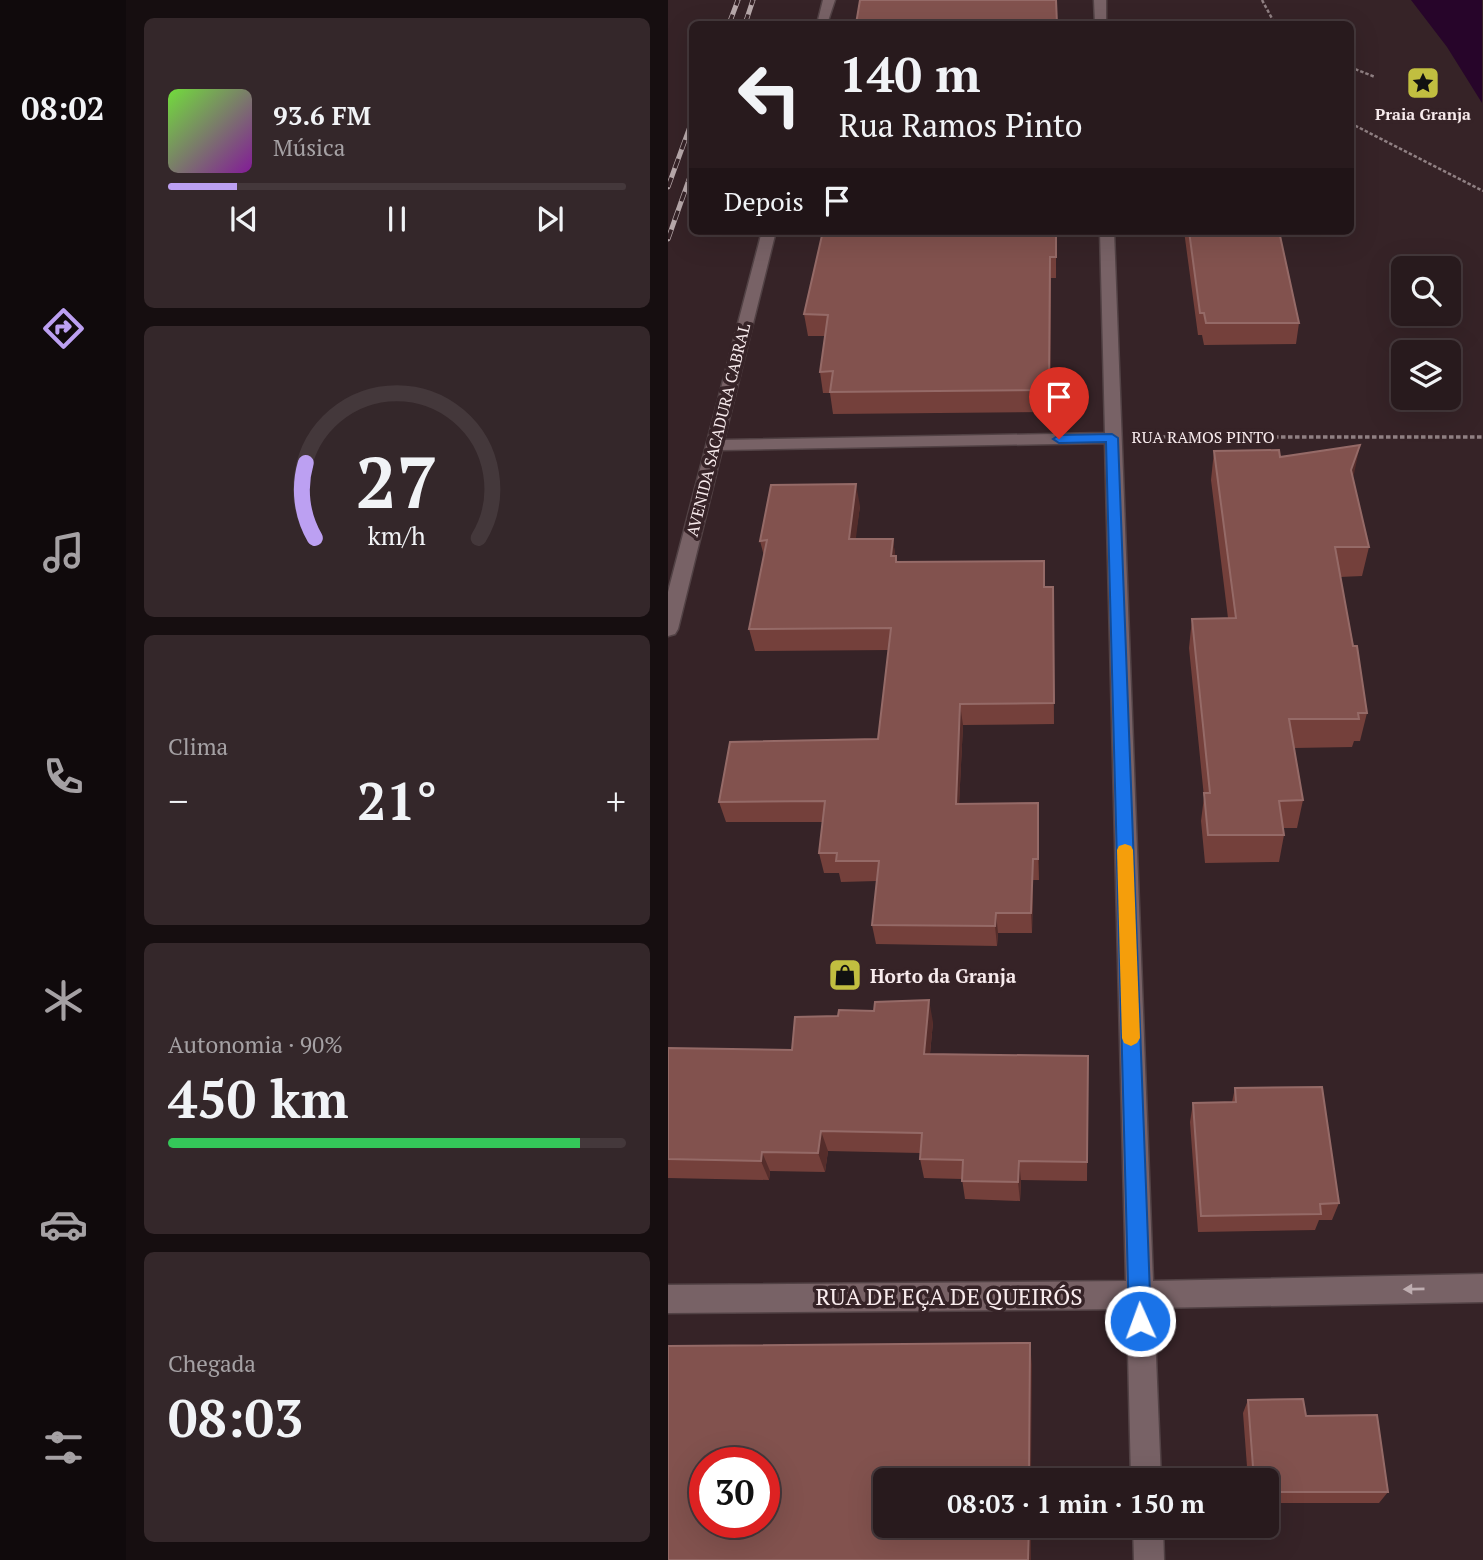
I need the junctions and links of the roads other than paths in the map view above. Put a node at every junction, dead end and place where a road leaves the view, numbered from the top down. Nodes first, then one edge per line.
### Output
1 (829, 0) edge
2 (1100, 0) edge
3 (824, 21) edge
4 (1101, 21) edge
5 (768, 235) edge
6 (1107, 235) edge
7 (1112, 438) junction
8 (714, 445) junction
9 (668, 629) edge
10 (1482, 1288) edge
11 (1139, 1295) junction
12 (668, 1298) edge
13 (1146, 1468) edge
14 (1148, 1538) edge
15 (1149, 1560) edge

1 - 3 street
2 - 4 street
5 - 8 street, AVENIDA SACADURA CABRAL
6 - 7 street
7 - 8 street, RUA RAMOS PINTO
7 - 11 street
8 - 9 street, AVENIDA SACADURA CABRAL
10 -> 11 street, RUA DE EÇA DE QUEIRÓS
11 - 12 street, RUA DE EÇA DE QUEIRÓS
11 - 13 street
14 - 15 street

